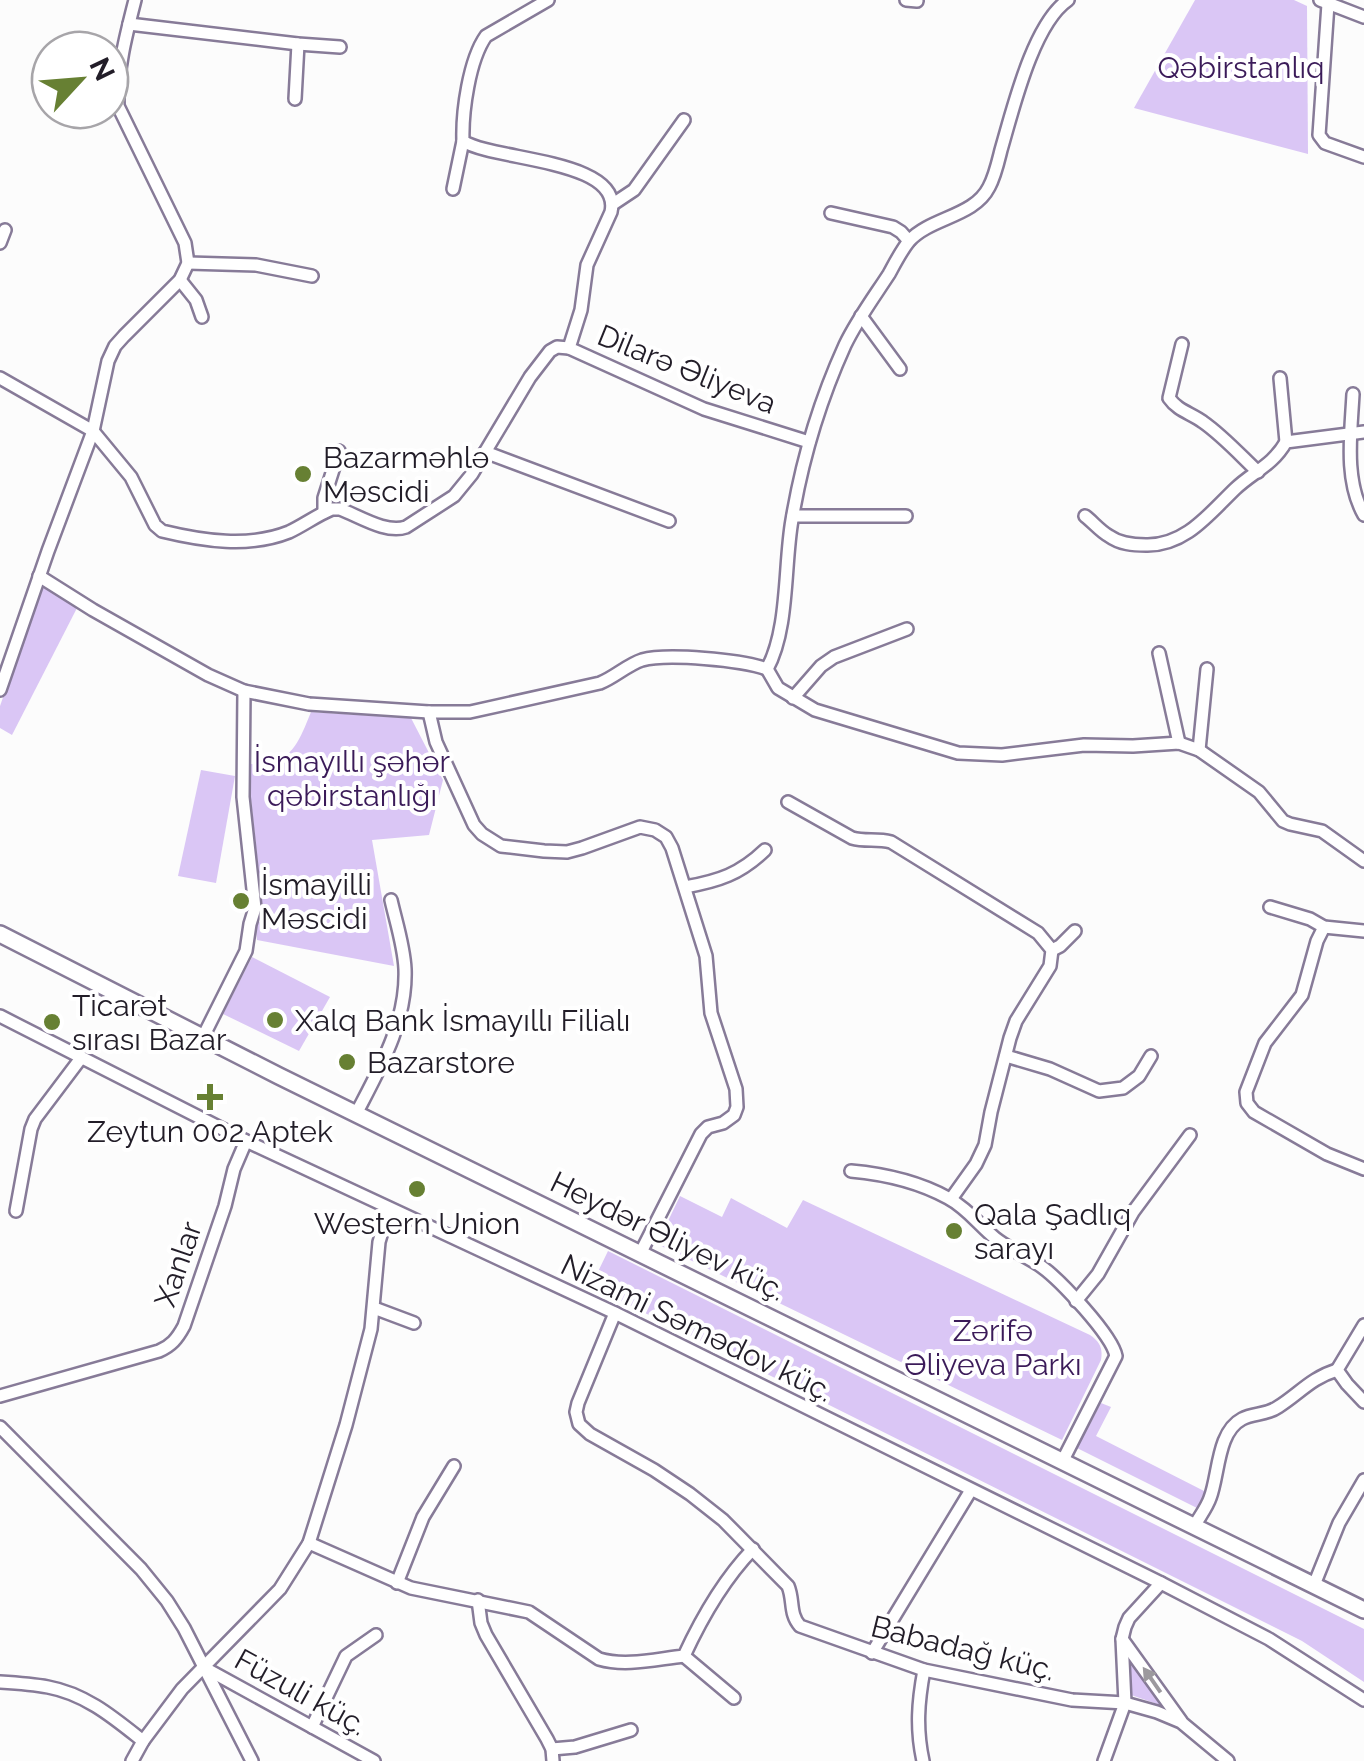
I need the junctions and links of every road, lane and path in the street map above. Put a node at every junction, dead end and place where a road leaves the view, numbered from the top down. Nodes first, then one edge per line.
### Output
1 (135, 0) edge
2 (548, 0) edge
3 (906, 0) edge
4 (1068, 0) edge
5 (917, 1) edge
6 (1324, 2) edge
7 (1364, 17) edge
8 (129, 24) junction
9 (298, 44) junction
10 (340, 47) dead end
11 (294, 99) dead end
12 (684, 120) dead end
13 (463, 141) junction
14 (1364, 157) edge
15 (453, 189) dead end
16 (613, 204) junction
17 (831, 213) dead end
18 (5, 230) dead end
19 (910, 241) junction
20 (0, 243) edge
21 (188, 263) junction
22 (312, 276) dead end
23 (180, 280) junction
24 (862, 316) junction
25 (202, 317) dead end
26 (1182, 344) dead end
27 (569, 348) junction
28 (900, 369) dead end
29 (0, 378) edge
30 (1280, 378) dead end
31 (1353, 394) dead end
32 (92, 431) junction
33 (1357, 433) edge
34 (809, 442) junction
35 (1286, 442) junction
36 (340, 451) dead end
37 (485, 452) junction
38 (1258, 472) junction
39 (324, 512) junction
40 (793, 516) junction
41 (906, 516) dead end
42 (1085, 516) dead end
43 (1364, 516) edge
44 (669, 520) dead end
45 (39, 576) junction
46 (907, 628) dead end
47 (1159, 653) dead end
48 (1207, 668) dead end
49 (767, 669) junction
50 (0, 690) edge
51 (244, 691) junction
52 (793, 698) junction
53 (429, 712) junction
54 (1179, 744) junction
55 (1199, 750) junction
56 (788, 802) dead end
57 (765, 850) dead end
58 (1364, 861) edge
59 (685, 887) junction
60 (392, 900) dead end
61 (1270, 907) dead end
62 (1324, 927) junction
63 (1075, 931) dead end
64 (1364, 931) edge
65 (0, 934) edge
66 (1052, 950) junction
67 (0, 1016) edge
68 (202, 1037) junction
69 (1006, 1056) junction
70 (1151, 1056) dead end
71 (81, 1058) junction
72 (356, 1114) junction
73 (1190, 1135) dead end
74 (246, 1142) junction
75 (1364, 1169) edge
76 (851, 1170) dead end
77 (951, 1200) junction
78 (389, 1209) junction
79 (16, 1211) dead end
80 (641, 1252) junction
81 (1076, 1301) junction
82 (374, 1308) junction
83 (615, 1314) junction
84 (414, 1323) dead end
85 (1364, 1324) edge
86 (1337, 1370) junction
87 (0, 1396) edge
88 (1364, 1402) edge
89 (0, 1427) edge
90 (1062, 1462) junction
91 (454, 1466) dead end
92 (1364, 1480) edge
93 (971, 1490) junction
94 (1196, 1525) junction
95 (309, 1543) junction
96 (753, 1549) junction
97 (397, 1583) junction
98 (1160, 1583) junction
99 (1314, 1585) junction
100 (478, 1600) junction
101 (1364, 1610) edge
102 (376, 1635) dead end
103 (1122, 1639) junction
104 (872, 1653) junction
105 (684, 1656) junction
106 (203, 1667) junction
107 (924, 1670) junction
108 (0, 1682) edge
109 (734, 1698) dead end
110 (1364, 1700) edge
111 (1125, 1703) junction
112 (1181, 1722) junction
113 (312, 1726) junction
114 (632, 1730) dead end
115 (144, 1741) junction
116 (552, 1755) edge
117 (132, 1761) edge
118 (252, 1761) edge
119 (374, 1761) edge
120 (924, 1761) edge
121 (1104, 1761) edge
122 (1228, 1761) edge

1 - 8 street
2 - 13 street
3 - 5 street
4 - 19 street
6 - 7 street
6 - 14 street
8 - 9 street
8 - 21 street
9 - 10 street
9 - 11 street
12 - 16 street
13 - 15 street
13 - 16 street
16 - 27 street, Dilarə Əliyeva
17 - 19 street
18 - 20 street
19 - 24 street
21 - 22 street
21 - 23 street
23 - 25 street
23 - 32 street
24 - 28 street
24 - 34 street
26 - 38 street
27 - 34 street, Dilarə Əliyeva
27 - 37 street
29 - 32 street
30 - 35 street
31 - 33 street
32 - 39 street
32 - 45 street
33 - 35 street
33 - 43 street
34 - 40 street
35 - 38 street
36 - 39 street
37 - 39 street
37 - 44 street
38 - 42 street
40 - 41 street
40 - 49 street
45 - 50 street
45 - 51 street
46 - 52 street
47 - 54 street
48 - 55 street
49 - 52 street
49 - 53 street
51 - 53 street
51 - 68 street
52 - 54 street
53 - 59 street
54 - 55 street
55 - 58 street
56 - 66 street
57 - 59 street
59 - 80 street
60 - 72 street
61 - 62 street
62 - 64 street
62 - 75 street
63 - 66 street
65 - 68 main road, Heydər Əliyev küç.
66 - 69 street
67 - 71 street, Nizami Səmədov küç.
68 - 72 main road, Heydər Əliyev küç.
69 - 70 street
69 - 77 street
71 - 74 street, Nizami Səmədov küç.
71 - 79 street
72 - 80 main road, Heydər Əliyev küç.
73 - 81 street
74 - 78 street, Nizami Səmədov küç.
74 - 87 street, Xanlar
76 - 77 street
77 - 81 street
78 - 82 street
78 - 83 street, Nizami Səmədov küç.
80 - 90 main road, Heydər Əliyev küç.
81 - 90 street
82 - 84 street
82 - 95 street
83 - 93 street, Nizami Səmədov küç.
83 - 96 street, Babadağ küç.
85 - 86 street
86 - 88 street
86 - 94 street
89 - 106 street
90 - 94 main road, Heydər Əliyev küç.
91 - 97 street
92 - 99 street
93 - 98 street, Nizami Səmədov küç.
93 - 104 street
94 - 99 main road, Heydər Əliyev küç.
95 - 97 street
95 - 106 street
96 - 104 street, Babadağ küç.
96 - 105 street
97 - 100 street
98 - 103 street
98 - 110 street, Nizami Səmədov küç.
99 - 101 main road, Heydər Əliyev küç.
100 - 105 street
100 - 116 street
102 - 113 street
103 - 111 street
112 -> 103 street
104 - 107 street, Babadağ küç.
105 - 109 street
106 - 113 street, Füzuli küç.
106 - 115 street
106 - 118 street
107 - 111 street, Babadağ küç.
107 - 120 street
108 - 115 street
111 - 112 street, Babadağ küç.
111 - 121 street
112 - 122 street, Babadağ küç.
113 - 119 street, Füzuli küç.
114 - 116 street
115 - 117 street

